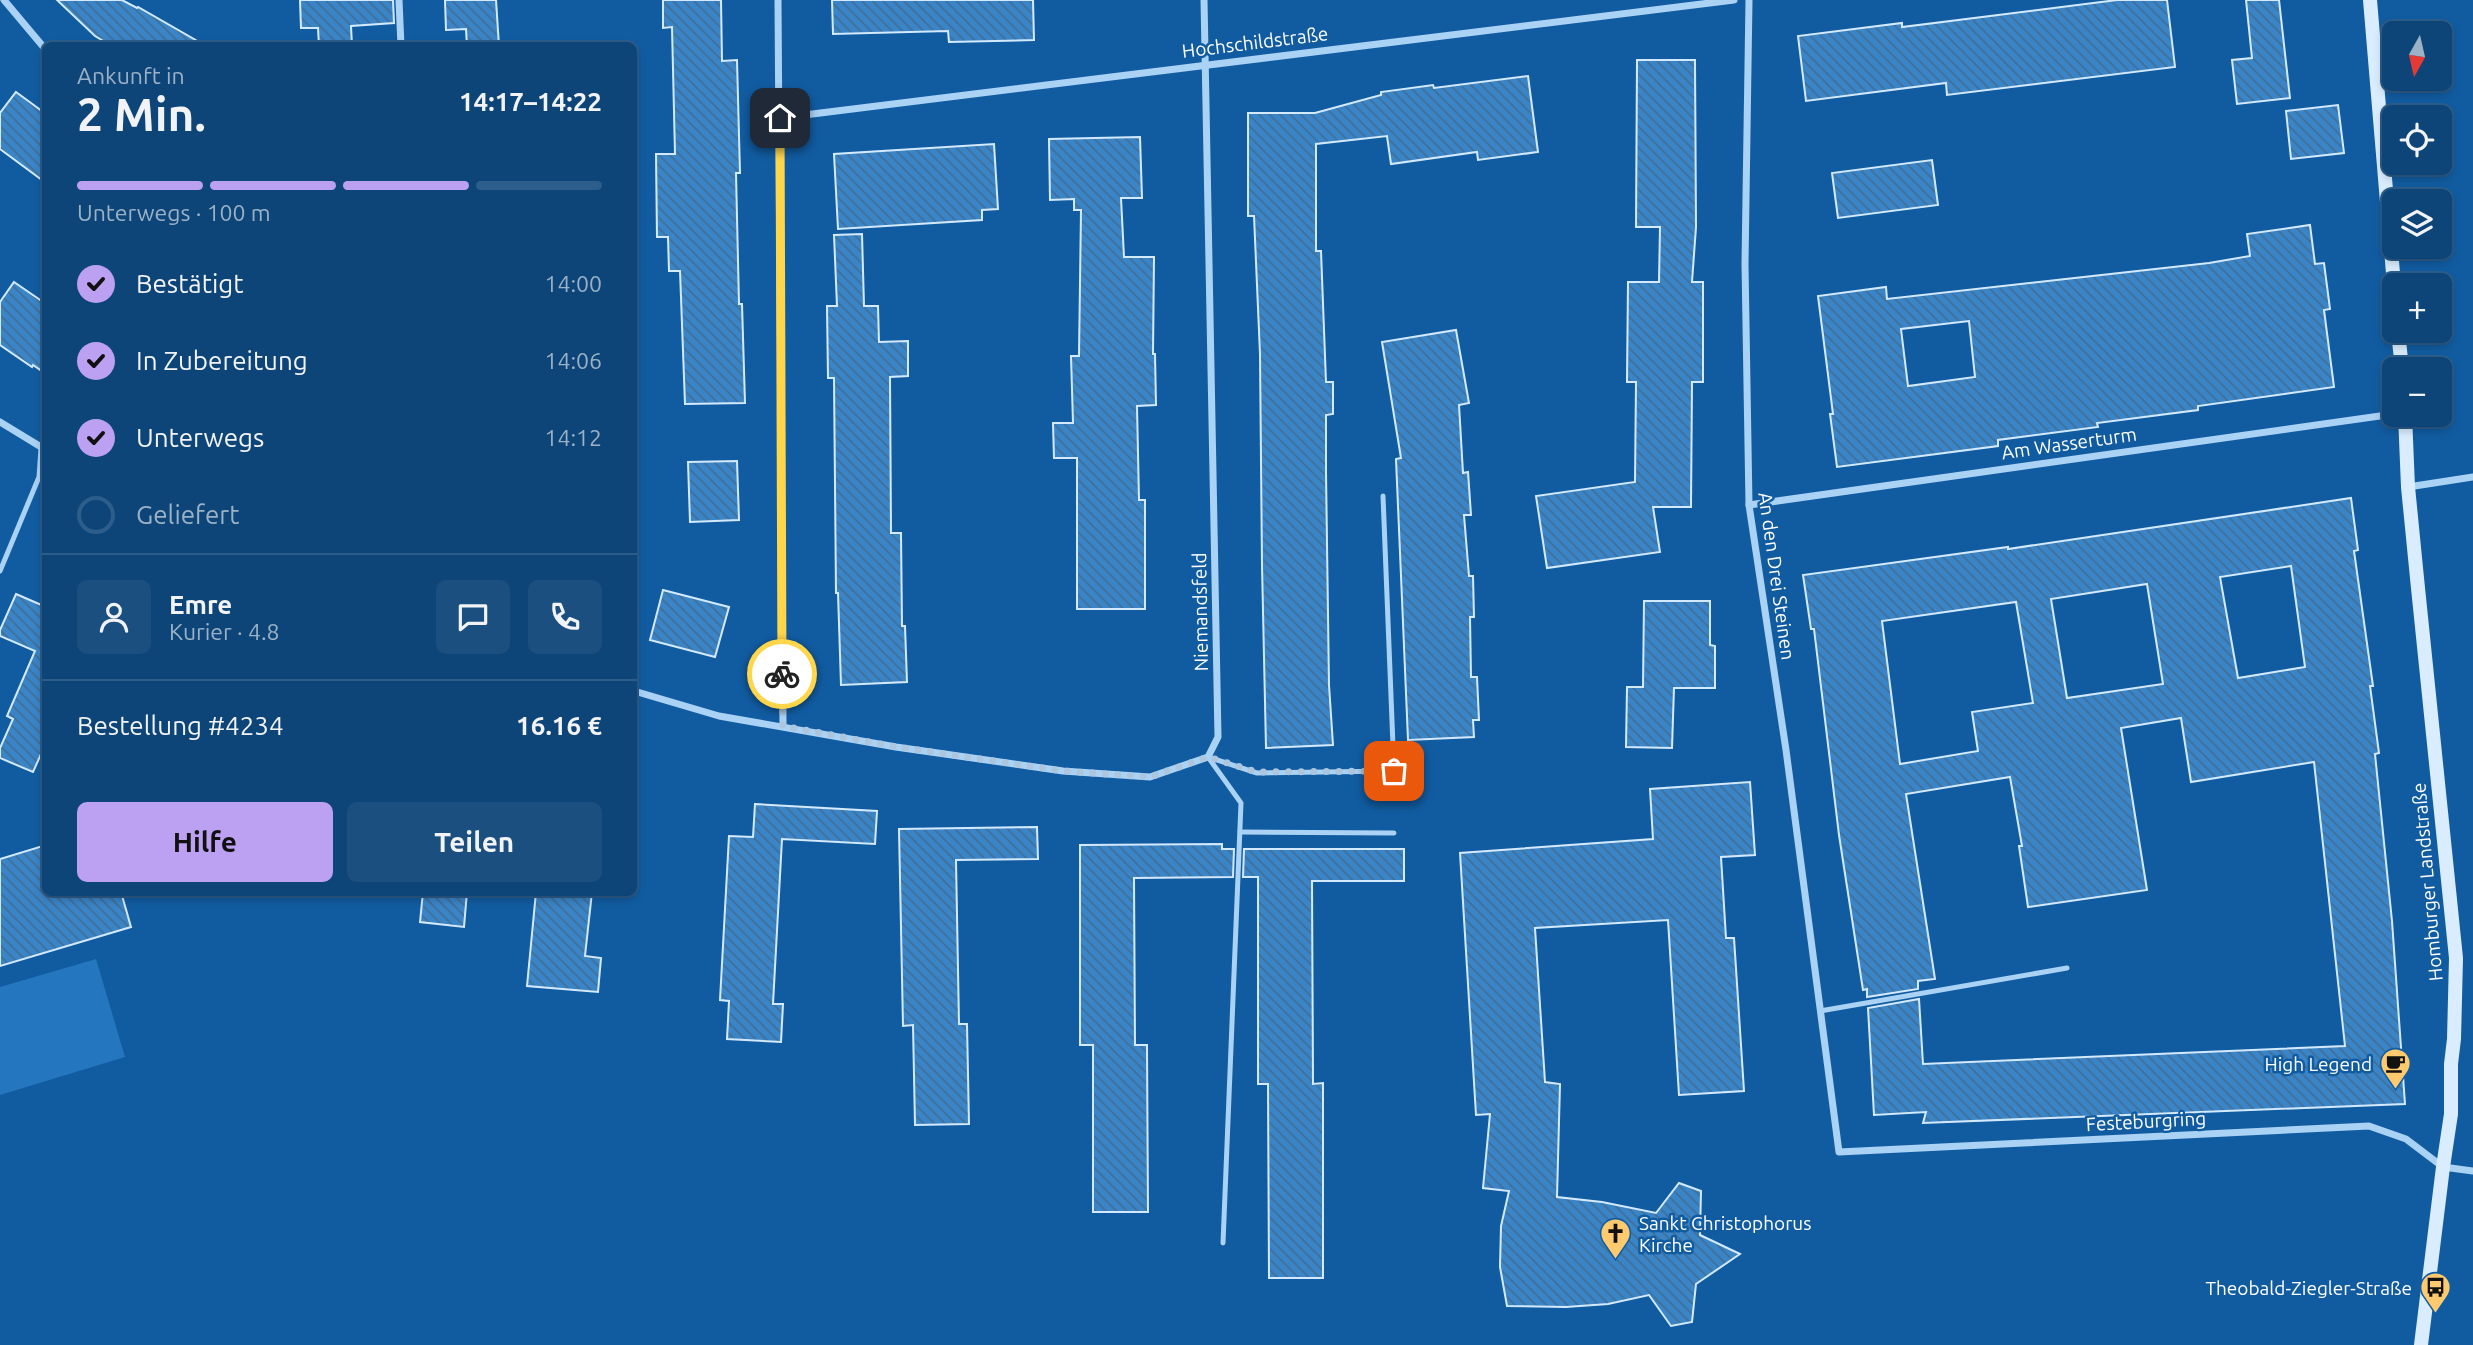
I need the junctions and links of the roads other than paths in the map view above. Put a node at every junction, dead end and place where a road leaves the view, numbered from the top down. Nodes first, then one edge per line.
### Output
1 (4, 0) edge
2 (399, 0) edge
3 (778, 0) edge
4 (1204, 0) edge
5 (1734, 0) edge
6 (1749, 0) edge
7 (2370, 0) edge
8 (401, 42) edge
9 (42, 45) edge
10 (1207, 64) junction
11 (780, 118) junction
12 (2393, 273) edge
13 (2382, 416) edge
14 (0, 422) edge
15 (2406, 427) edge
16 (42, 448) edge
17 (42, 456) edge
18 (2473, 477) edge
19 (2408, 487) junction
20 (1383, 496) dead end
21 (1749, 505) junction
22 (0, 570) edge
23 (637, 692) edge
24 (783, 726) junction
25 (1208, 757) junction
26 (1240, 832) junction
27 (1394, 833) dead end
28 (2067, 968) dead end
29 (1820, 1011) junction
30 (1839, 1152) joint
31 (2443, 1167) junction
32 (2473, 1171) edge
33 (1223, 1243) dead end
34 (2421, 1345) edge

1 - 9 street
2 - 8 street
3 - 11 street
4 - 10 street, Niemandsfeld
5 - 10 street, Hochschildstraße
6 - 21 street, An den Drei Steinen
7 - 12 street
10 - 11 street, Hochschildstraße
10 - 25 street, Niemandsfeld
11 - 24 street
13 - 21 street, Am Wasserturm
14 - 16 street
15 - 19 street, Homburger Landstraße
17 - 22 lane
18 - 19 street
19 - 31 street, Homburger Landstraße
20 - 25 lane
21 - 29 street, An den Drei Steinen
23 - 24 street
24 - 25 street
25 - 26 lane
26 - 27 lane
26 - 33 lane
28 - 29 lane
29 - 30 street, An den Drei Steinen
30 - 31 street, Festeburgring
31 - 32 street
31 - 34 street, Homburger Landstraße

